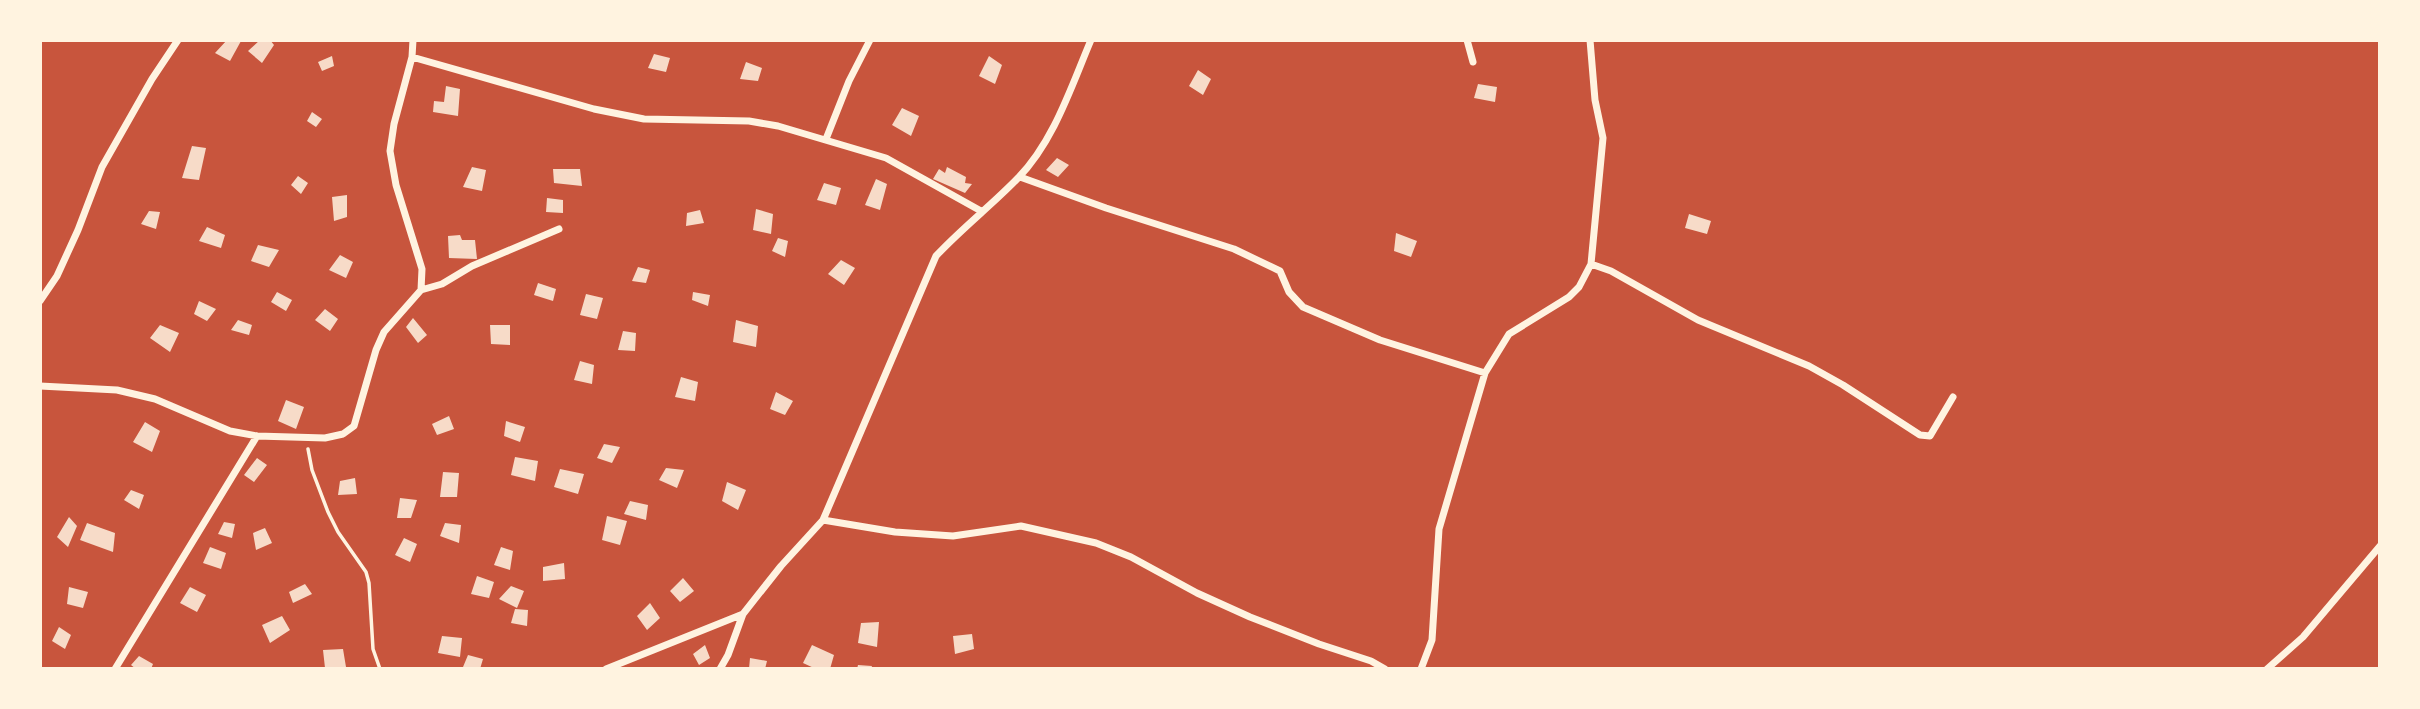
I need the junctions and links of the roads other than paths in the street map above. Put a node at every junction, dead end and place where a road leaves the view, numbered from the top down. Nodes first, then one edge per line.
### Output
1 (178, 40) edge
2 (413, 40) edge
3 (870, 40) edge
4 (1091, 40) edge
5 (1466, 40) edge
6 (1590, 40) edge
7 (412, 57) junction
8 (1473, 62) dead end
9 (826, 139) junction
10 (1020, 177) junction
11 (981, 211) junction
12 (559, 229) dead end
13 (1591, 264) junction
14 (421, 290) junction
15 (40, 301) edge
16 (1485, 373) junction
17 (40, 386) edge
18 (1954, 397) dead end
19 (257, 436) junction
20 (823, 520) junction
21 (2380, 546) edge
22 (743, 614) junction
23 (115, 669) edge
24 (606, 669) edge
25 (720, 669) edge
26 (1385, 669) edge
27 (1421, 669) edge
28 (2267, 669) edge

1 - 15 street
2 - 7 street
3 - 9 street
4 - 10 street
5 - 8 street
6 - 13 street
7 - 9 street
7 - 14 street
9 - 11 street
10 - 11 street
10 - 16 street
11 - 20 street
12 - 14 street
13 - 16 street
13 - 18 street
14 - 19 street
16 - 27 street
17 - 19 street
19 - 23 street
20 - 22 street
20 - 26 street
21 - 28 street
22 - 24 street
22 - 25 street

